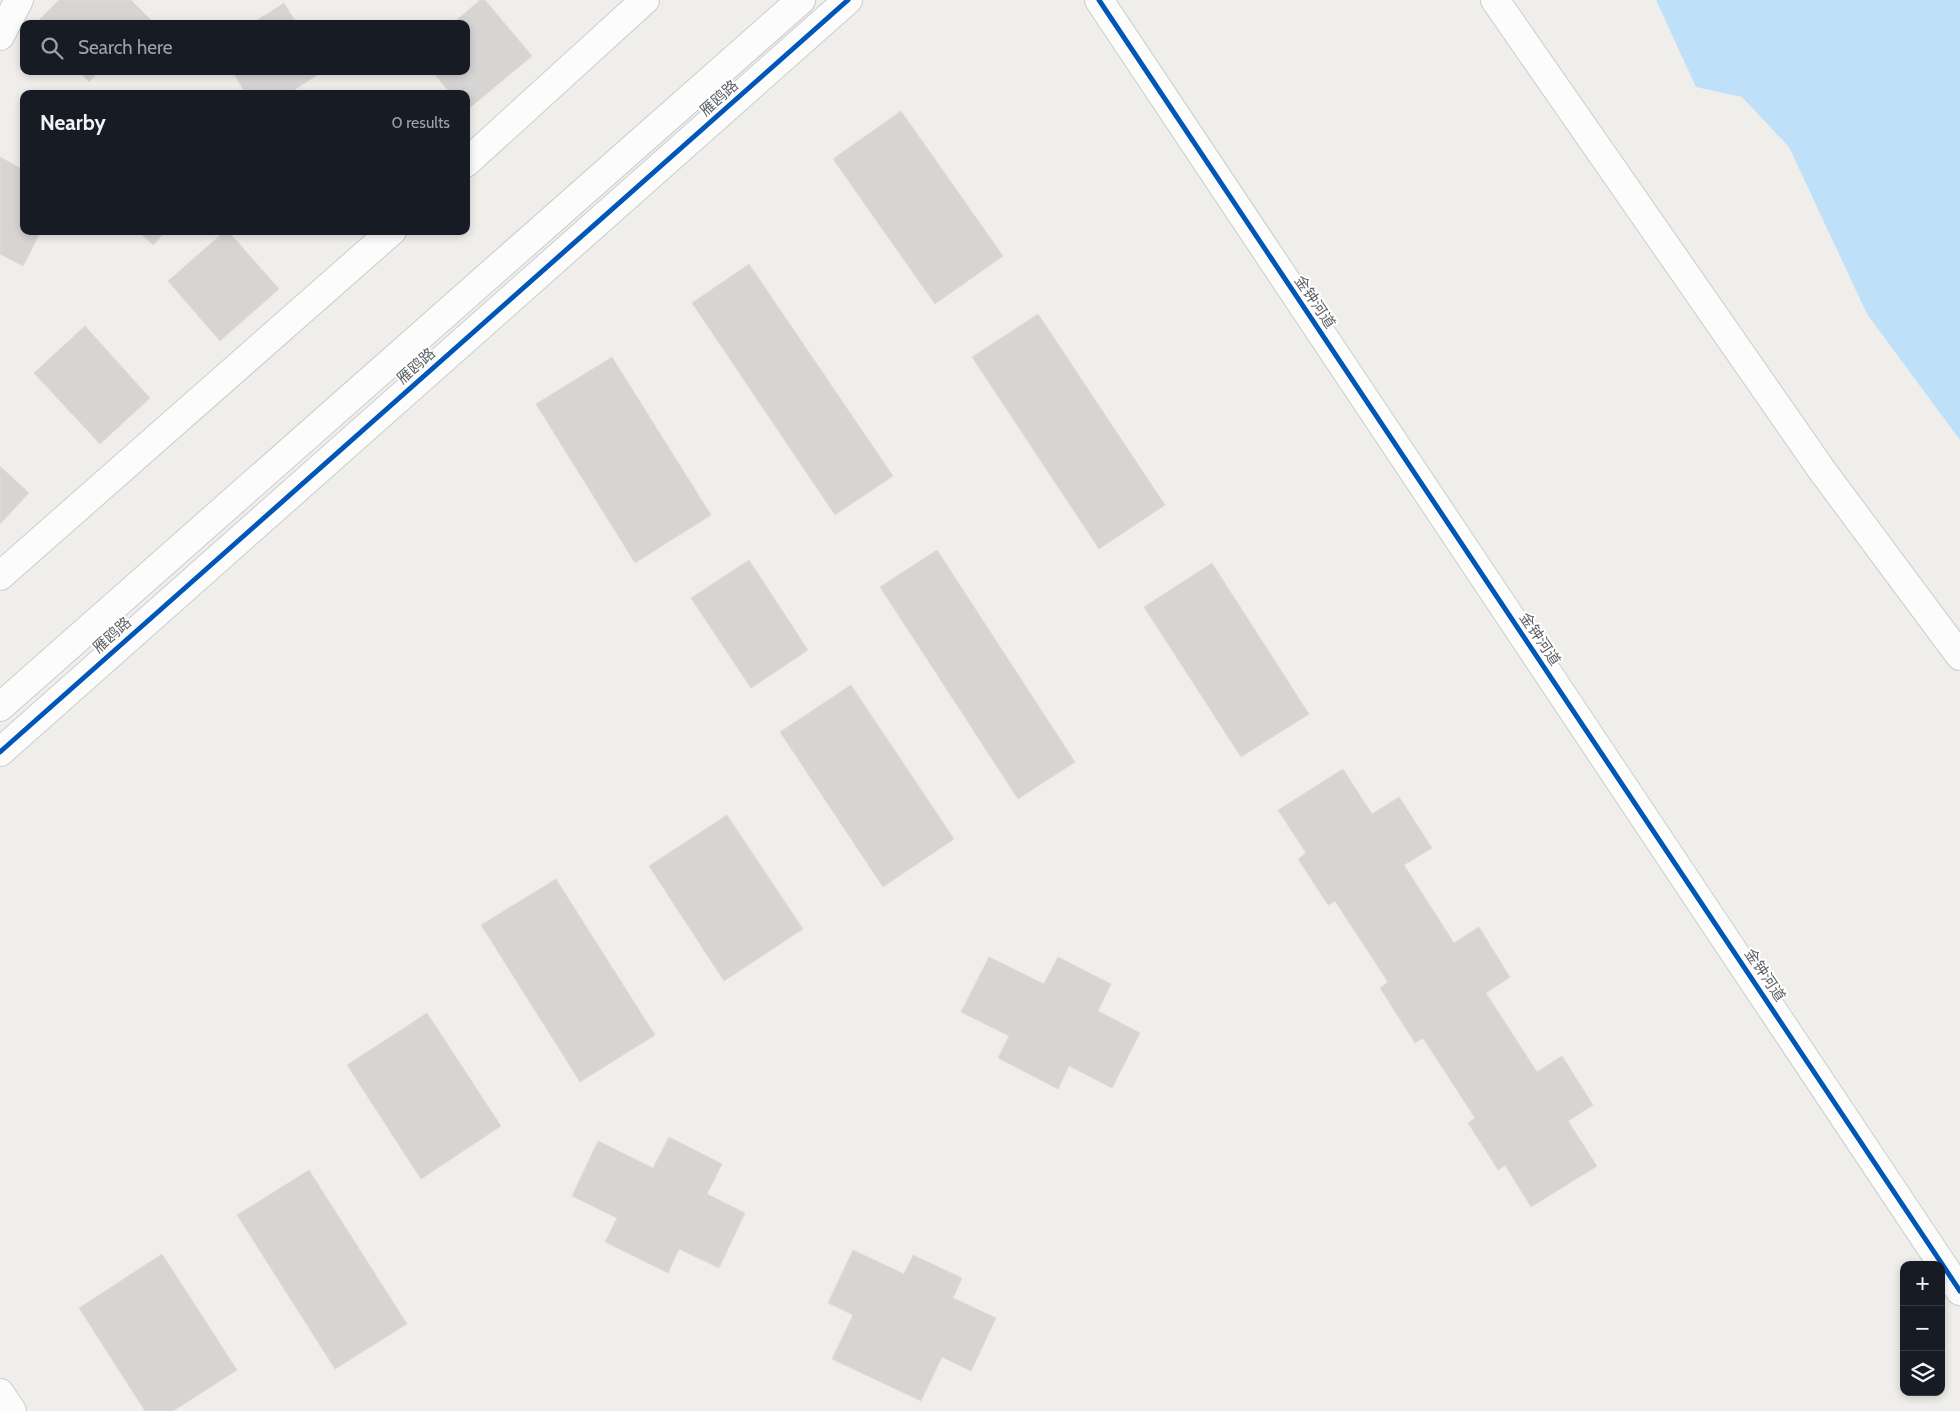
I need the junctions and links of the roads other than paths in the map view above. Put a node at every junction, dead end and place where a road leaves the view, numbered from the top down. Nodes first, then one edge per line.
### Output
1 (19, 0) edge
2 (645, 0) edge
3 (802, 0) edge
4 (848, 0) edge
5 (1099, 0) edge
6 (1495, 0) edge
7 (0, 36) edge
8 (470, 159) edge
9 (387, 235) edge
10 (0, 576) edge
11 (1960, 656) edge
12 (0, 707) edge
13 (0, 752) edge
14 (1960, 1291) edge
15 (0, 1393) edge
16 (12, 1411) edge

1 - 7 street
2 - 8 street
3 - 12 street, 雁鸥路
4 - 13 street, 雁鸥路
5 - 14 street, 金钟河道
6 - 11 street
9 - 10 street
15 - 16 street

